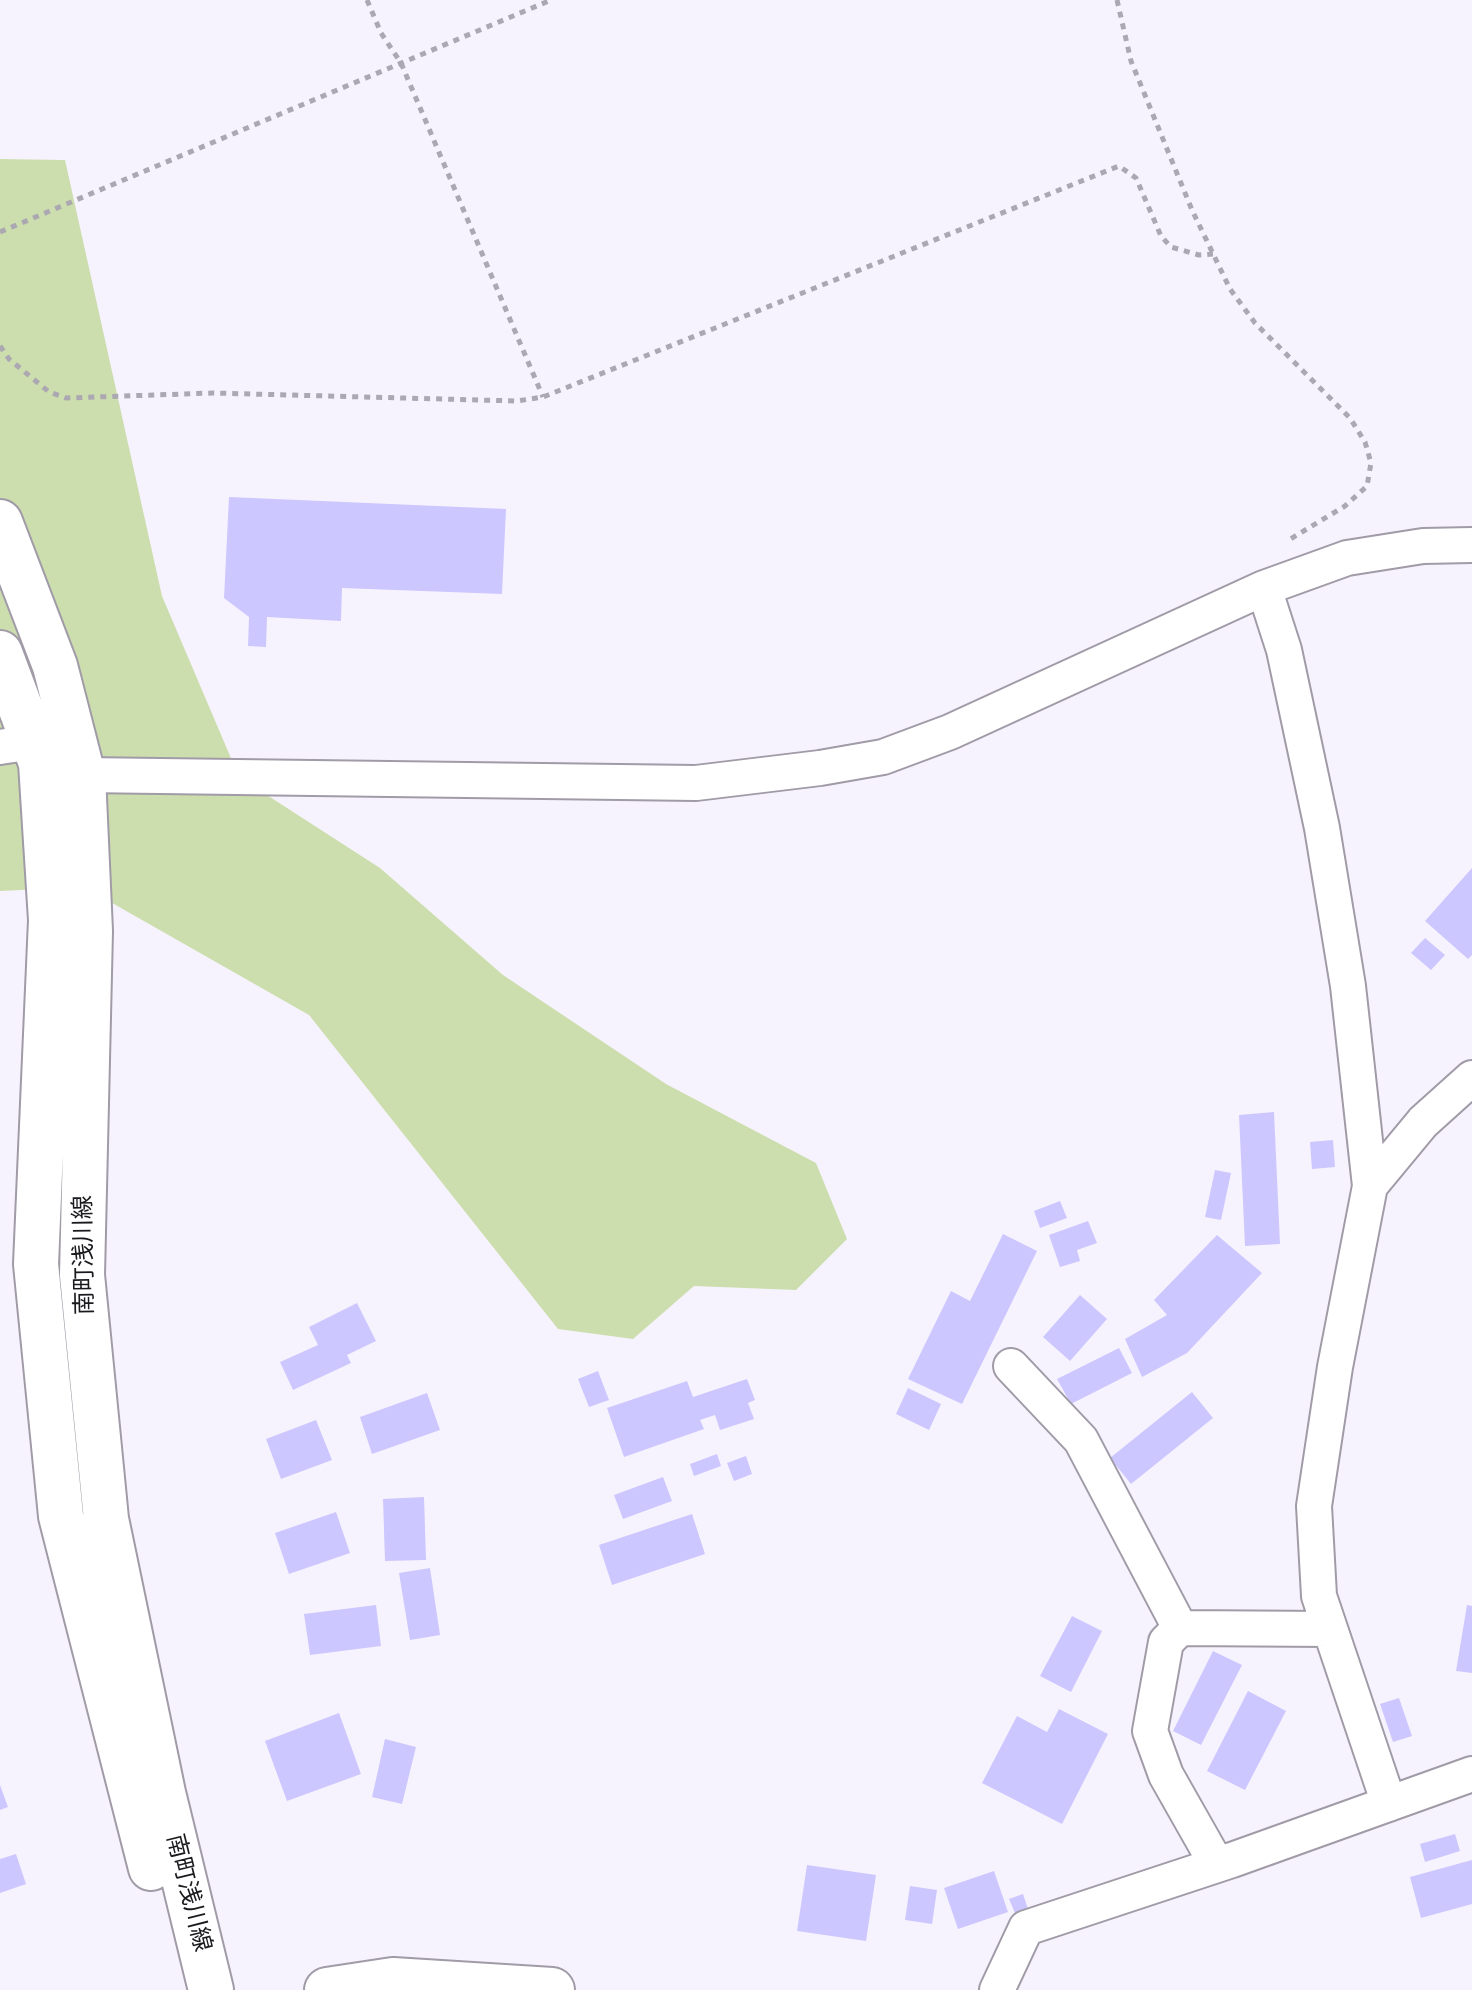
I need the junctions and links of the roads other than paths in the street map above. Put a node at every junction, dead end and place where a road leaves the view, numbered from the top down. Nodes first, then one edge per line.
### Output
1 (0, 522) edge
2 (1472, 545) edge
3 (1264, 588) junction
4 (0, 653) edge
5 (16, 744) edge
6 (83, 775) junction
7 (1472, 1078) edge
8 (1370, 1186) junction
9 (1011, 1366) dead end
10 (1180, 1628) junction
11 (1330, 1629) junction
12 (1472, 1774) edge
13 (1389, 1804) junction
14 (1217, 1865) junction
15 (182, 1990) edge
16 (211, 1990) edge
17 (327, 1990) edge
18 (552, 1990) edge
19 (997, 1990) edge

1 - 6 street, 南町浅川線
2 - 3 street
3 - 6 street
3 - 8 street
4 - 5 street, 南町浅川線
5 - 15 street, 南町浅川線
6 - 16 street, 南町浅川線
7 - 8 street
8 - 11 street
9 - 10 street
10 - 11 street
10 - 14 street
11 - 13 street
12 - 13 street
13 - 14 street
14 - 19 street
17 - 18 street

